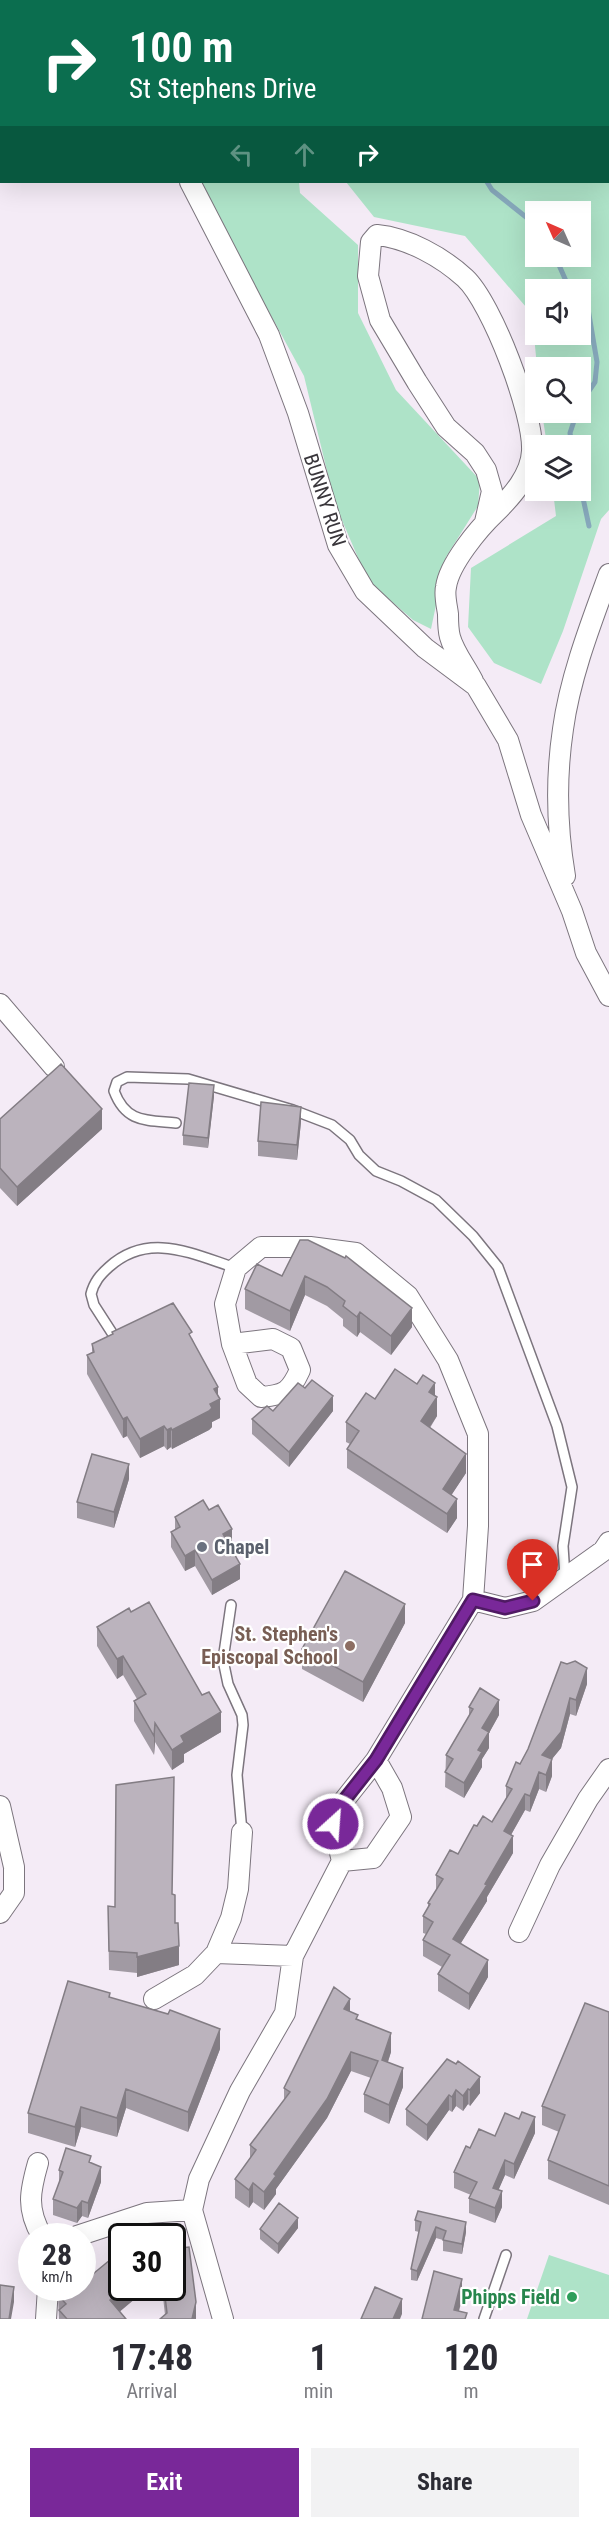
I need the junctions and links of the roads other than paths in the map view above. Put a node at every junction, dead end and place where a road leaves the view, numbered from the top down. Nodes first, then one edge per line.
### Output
1 (191, 183) edge
2 (485, 522) junction
3 (609, 574) edge
4 (476, 686) junction
5 (572, 911) junction
6 (609, 996) edge
7 (0, 1004) edge
8 (54, 1066) dead end
9 (176, 1123) dead end
10 (236, 1268) junction
11 (114, 1336) edge
12 (232, 1344) dead end
13 (609, 1542) edge
14 (566, 1579) junction
15 (473, 1600) junction
16 (231, 1605) dead end
17 (376, 1760) junction
18 (609, 1769) edge
19 (0, 1806) edge
20 (242, 1832) joint
21 (342, 1861) junction
22 (0, 1912) edge
23 (519, 1932) dead end
24 (216, 1953) junction
25 (292, 1956) junction
26 (154, 1999) dead end
27 (38, 2163) dead end
28 (192, 2210) junction
29 (34, 2223) edge
30 (96, 2230) edge
31 (506, 2255) dead end
32 (47, 2301) edge
33 (46, 2319) edge
34 (223, 2319) edge
35 (484, 2319) edge

1 - 4 street, BUNNY RUN
2 - 2 street
2 - 4 street
3 - 5 street
4 - 5 street, BUNNY RUN
5 - 6 street
7 - 8 street
9 - 14 lane
10 - 11 lane
10 - 12 street
10 - 15 street
13 - 14 street
14 - 15 street
15 - 17 street
16 - 20 lane
17 - 21 street
17 - 21 street
18 - 23 street
19 - 22 street
20 - 24 street
21 - 25 street
24 - 25 street
24 - 26 street
25 - 28 street
27 - 29 street
28 - 30 street
28 - 34 street
31 - 35 lane
32 - 33 street

